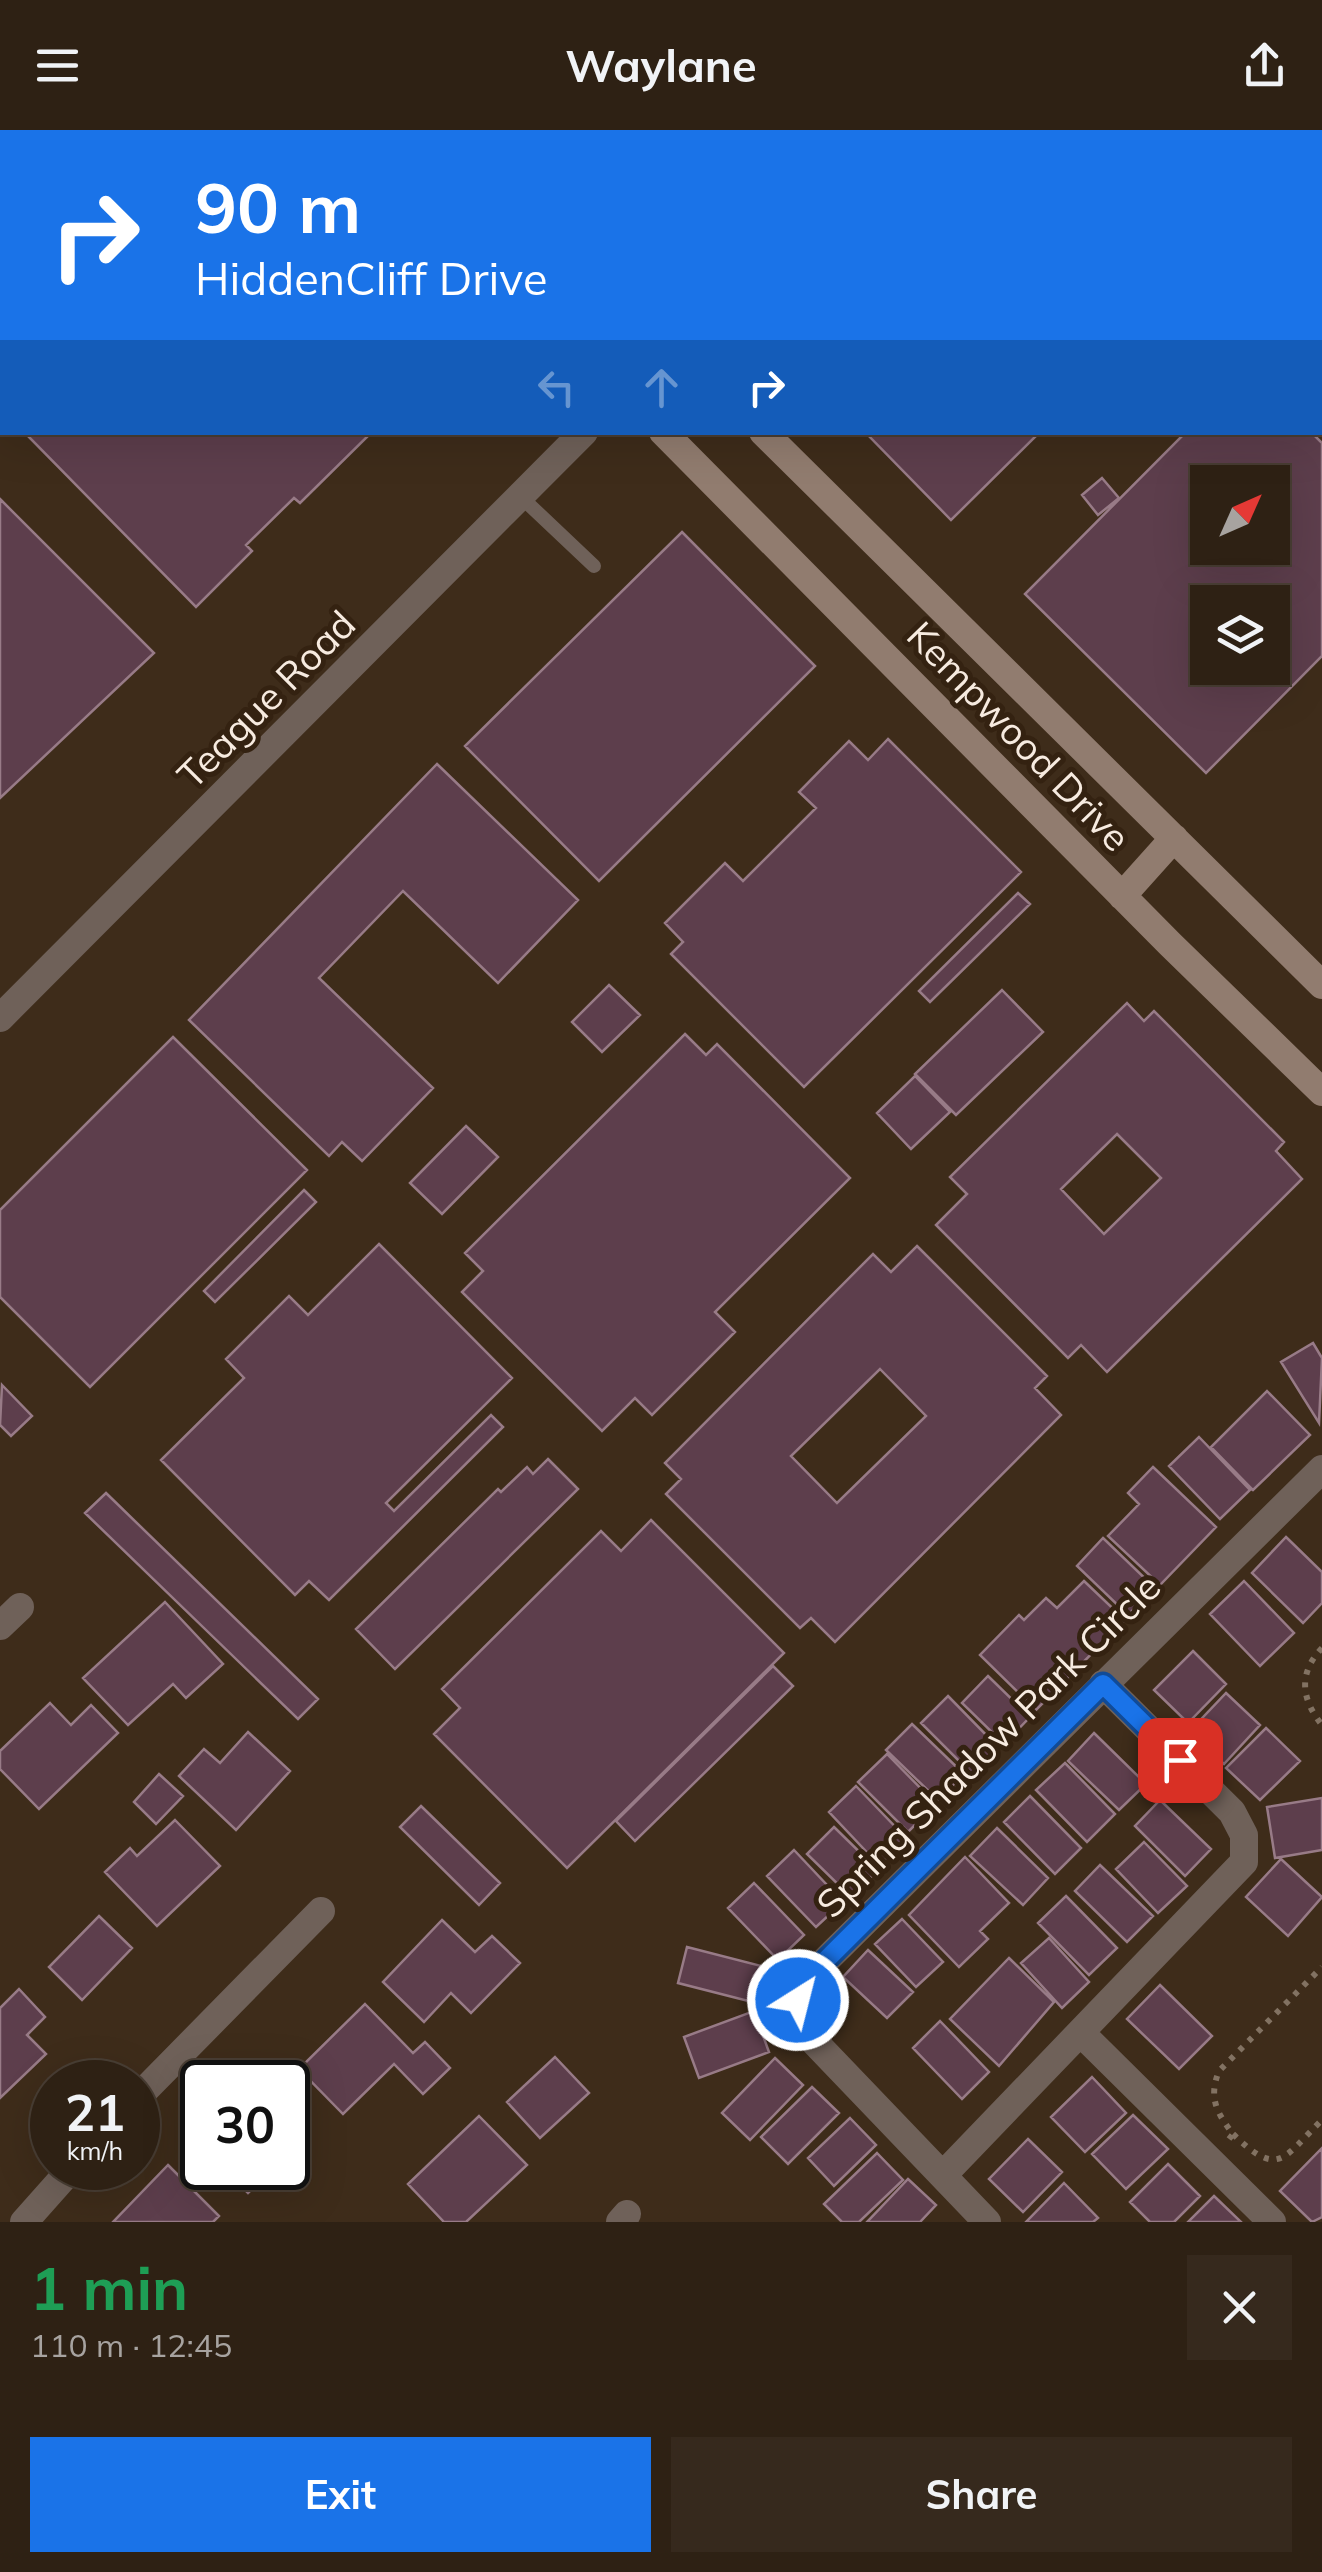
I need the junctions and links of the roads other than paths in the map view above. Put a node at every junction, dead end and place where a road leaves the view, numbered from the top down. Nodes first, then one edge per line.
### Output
1 (581, 435) edge
2 (666, 435) edge
3 (767, 435) edge
4 (520, 496) junction
5 (594, 566) dead end
6 (1174, 838) junction
7 (1122, 896) junction
8 (1322, 985) edge
9 (0, 1018) edge
10 (1322, 1092) edge
11 (1322, 1469) edge
12 (1103, 1684) junction
13 (321, 1911) dead end
14 (1082, 2034) junction
15 (160, 2076) edge
16 (944, 2174) junction
17 (52, 2190) edge
18 (24, 2222) edge
19 (987, 2222) edge
20 (1272, 2222) edge

1 - 4 street, Teague Road
2 - 7 main road, Kempwood Drive
3 - 6 main road, Kempwood Drive
4 - 5 lane
4 - 9 street, Teague Road
6 - 7 main road
6 - 8 main road, Kempwood Drive
7 - 10 main road, Kempwood Drive
11 - 12 street, Spring Shadow Park Circle
12 - 14 street
12 - 16 street, Spring Shadow Park Circle
13 - 15 street
14 - 16 street
14 - 20 street
16 - 19 street, Spring Shadow Park Circle
17 - 18 street

